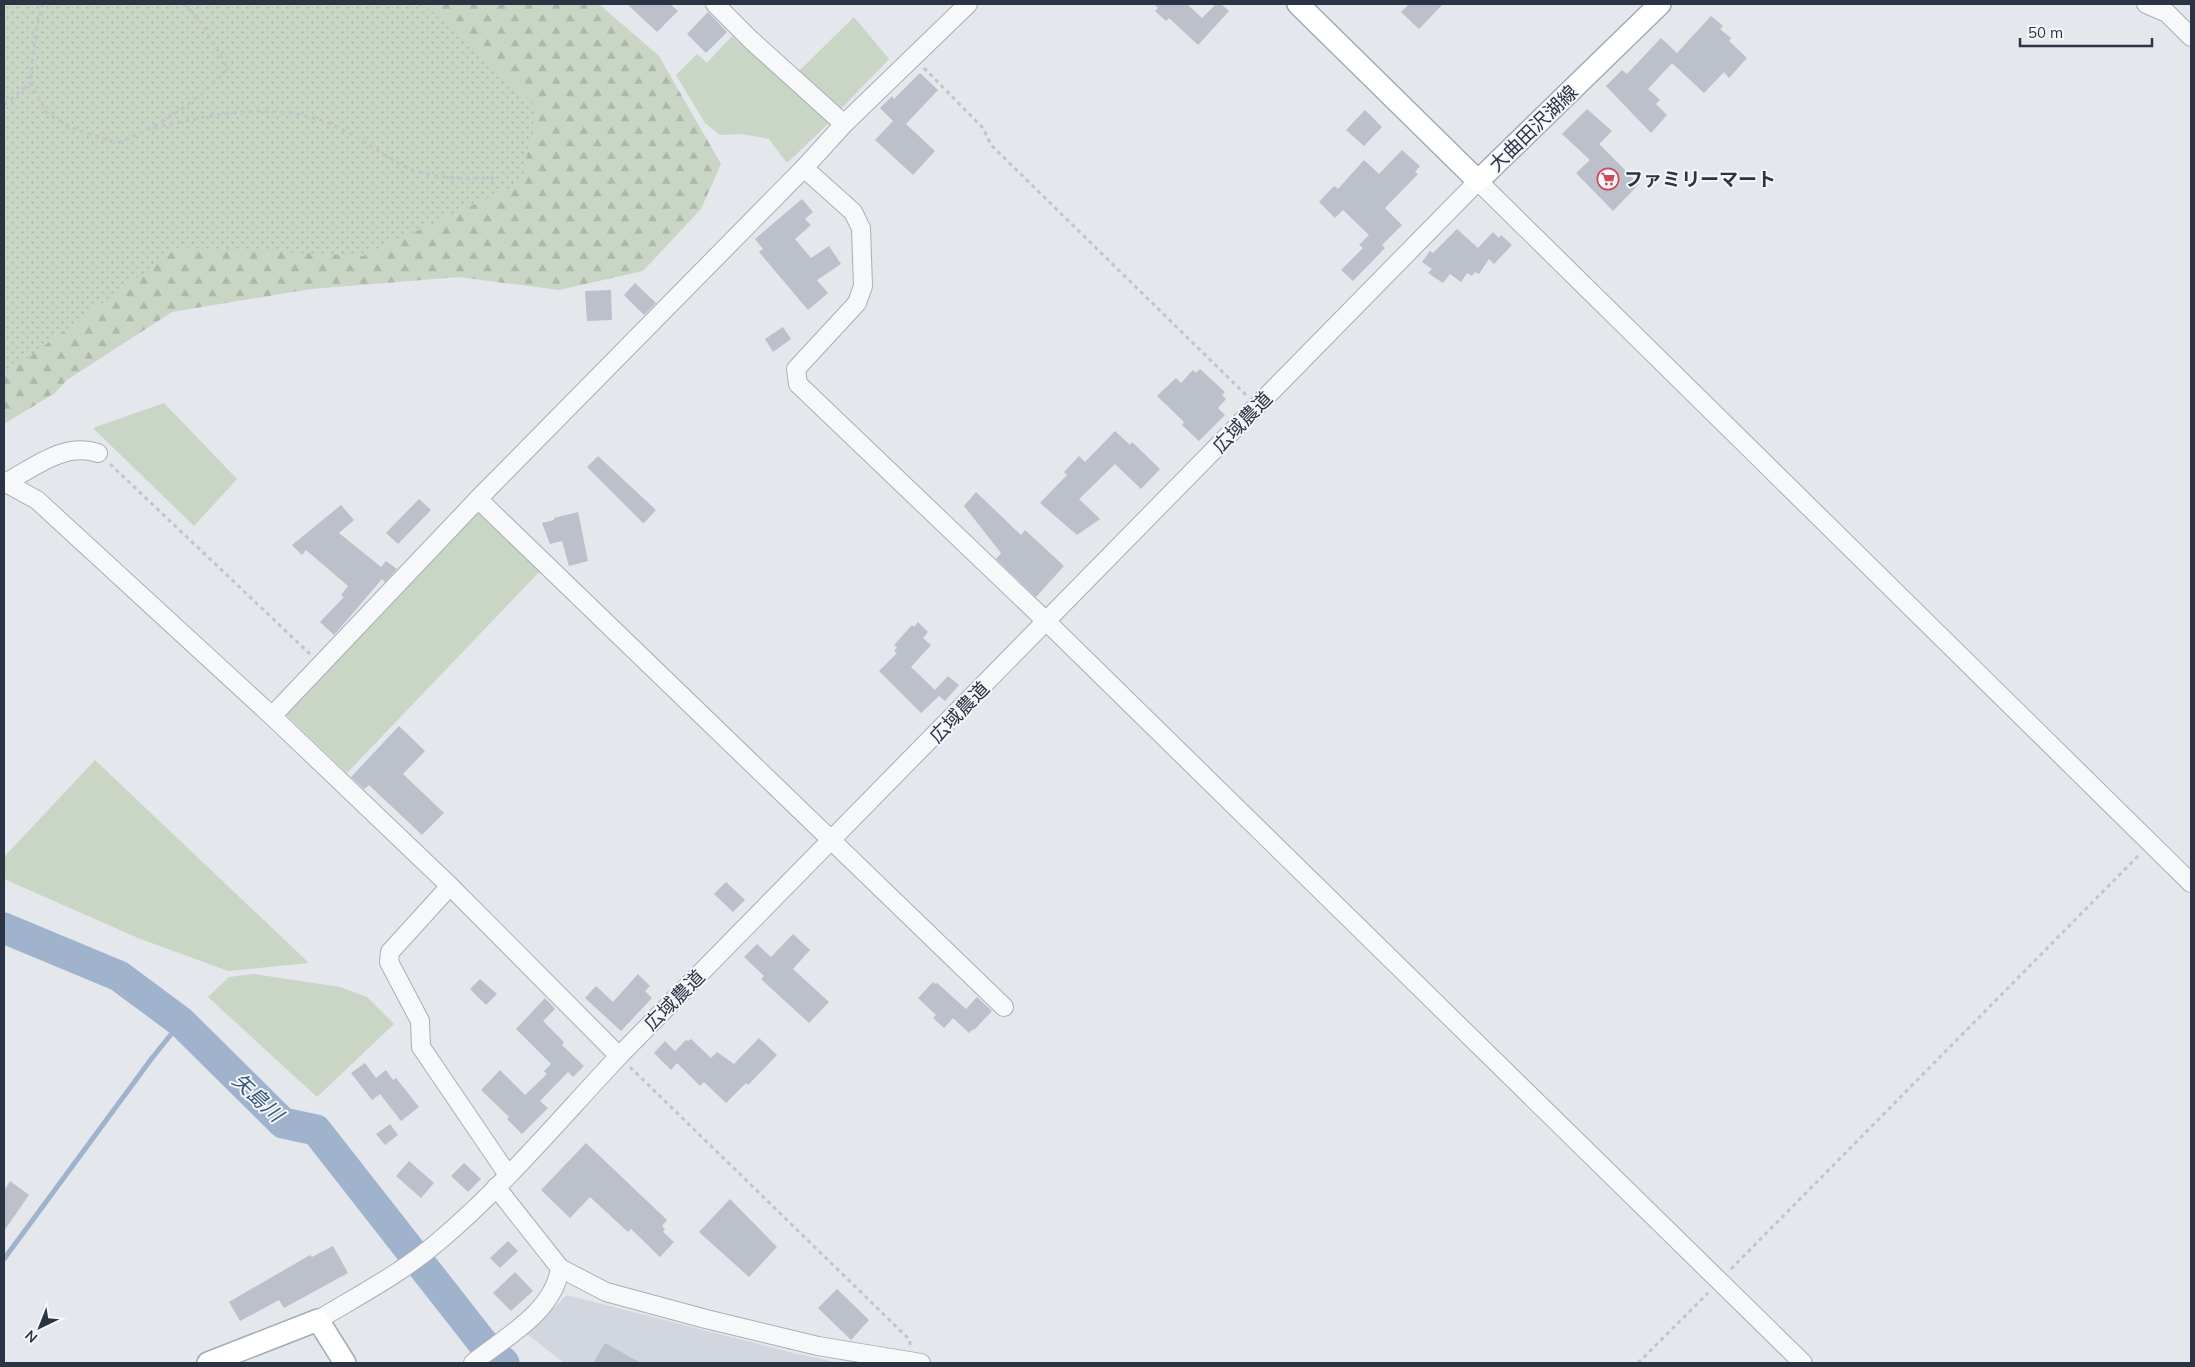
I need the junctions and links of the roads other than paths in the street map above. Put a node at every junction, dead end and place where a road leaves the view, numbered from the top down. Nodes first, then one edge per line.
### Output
1 (715, 4) edge
2 (968, 4) edge
3 (1298, 4) edge
4 (1660, 4) edge
5 (2146, 4) edge
6 (2170, 8) edge
7 (2191, 37) edge
8 (844, 124) junction
9 (804, 168) junction
10 (1478, 181) junction
11 (98, 453) road end
12 (5, 483) edge
13 (478, 499) junction
14 (1047, 622) junction
15 (272, 716) junction
16 (833, 840) junction
17 (2191, 883) edge
18 (450, 886) junction
19 (1004, 1007) dead end
20 (619, 1056) junction
21 (502, 1181) junction
22 (560, 1268) junction
23 (318, 1320) junction
24 (475, 1362) edge
25 (915, 1362) edge
26 (208, 1363) edge
27 (345, 1363) edge
28 (1803, 1363) edge

1 - 8 street
2 - 8 street
3 - 10 main road, 大曲田沢湖線
4 - 10 main road, 大曲田沢湖線
5 - 6 street
6 - 7 street
8 - 9 street
9 - 13 street
9 - 14 street
10 - 14 street, 広域農道
10 - 17 street
11 - 12 street
12 - 15 street
13 - 15 street
13 - 16 street
14 - 16 street, 広域農道
14 - 28 street
15 - 18 street
16 - 19 street
16 - 20 street, 広域農道
18 - 20 street
18 - 21 street
20 - 21 street, 広域農道
21 - 22 street
21 - 23 street, 広域農道
22 - 24 street
22 - 25 street
23 - 26 main road
23 - 27 main road

